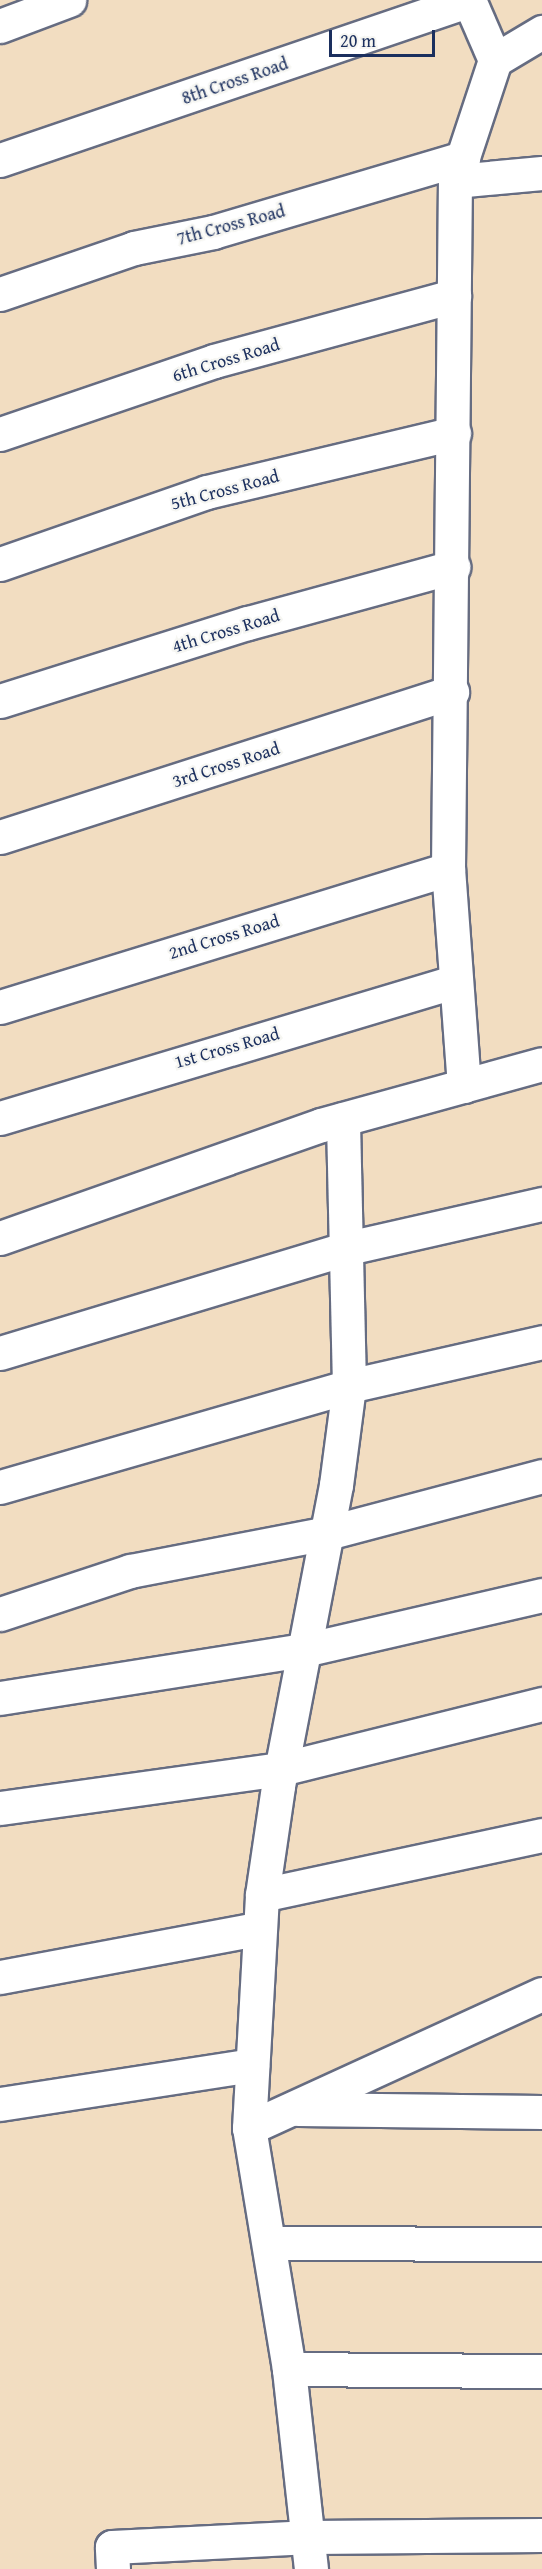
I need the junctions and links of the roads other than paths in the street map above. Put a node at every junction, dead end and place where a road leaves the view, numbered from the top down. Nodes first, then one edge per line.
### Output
1 (69, 0) edge
2 (469, 0) edge
3 (0, 26) edge
4 (542, 32) edge
5 (495, 60) junction
6 (0, 160) edge
7 (459, 169) junction
8 (542, 173) edge
9 (0, 294) edge
10 (454, 296) junction
11 (454, 433) junction
12 (0, 434) edge
13 (0, 564) edge
14 (453, 567) junction
15 (452, 692) junction
16 (0, 701) edge
17 (0, 837) edge
18 (448, 869) junction
19 (456, 981) junction
20 (0, 1007) edge
21 (542, 1064) edge
22 (464, 1086) junction
23 (0, 1118) edge
24 (343, 1119) junction
25 (542, 1204) edge
26 (0, 1238) edge
27 (348, 1248) junction
28 (542, 1342) edge
29 (0, 1353) edge
30 (349, 1386) junction
31 (542, 1476) edge
32 (0, 1487) edge
33 (327, 1533) junction
34 (542, 1594) edge
35 (0, 1614) edge
36 (304, 1650) junction
37 (0, 1698) edge
38 (542, 1704) edge
39 (281, 1769) junction
40 (0, 1808) edge
41 (542, 1835) edge
42 (262, 1895) junction
43 (257, 1929) junction
44 (0, 1977) edge
45 (542, 1994) edge
46 (252, 2065) junction
47 (0, 2104) edge
48 (288, 2109) junction
49 (542, 2112) edge
50 (249, 2128) junction
51 (269, 2243) junction
52 (542, 2244) edge
53 (289, 2369) junction
54 (542, 2371) edge
55 (542, 2535) edge
56 (309, 2537) junction
57 (225, 2555) edge
58 (113, 2569) edge
59 (311, 2569) edge

1 - 3 street
2 - 5 street
2 - 6 street, 8th Cross Road
4 - 5 street
5 - 7 street
7 - 8 street, 7th Cross Road
7 - 9 street, 7th Cross Road
7 - 10 street
10 - 11 street
10 - 12 street, 6th Cross Road
11 - 13 street, 5th Cross Road
11 - 14 street
14 - 15 street
14 - 16 street, 4th Cross Road
15 - 17 street, 3rd Cross Road
15 - 18 street
18 - 19 street
18 - 20 street, 2nd Cross Road
19 - 22 street
19 - 23 street, 1st Cross Road
21 - 22 street
22 - 24 street
24 - 26 street
24 - 27 street
25 - 27 street
27 - 29 street
27 - 30 street
28 - 30 street
30 - 32 street
30 - 33 street
31 - 33 street
33 - 35 street
33 - 36 street
34 - 36 street
36 - 37 street
36 - 39 street
38 - 39 street
39 - 40 street
39 - 42 street
41 - 42 street
42 - 43 street
43 - 44 street
43 - 46 street
45 - 48 street
46 - 47 street
46 - 50 street
48 - 49 street
48 - 50 street
50 - 51 street
51 - 52 street
51 - 53 street
53 - 54 street
53 - 56 street
55 - 56 street
56 - 57 street
56 - 59 street
57 - 58 street

